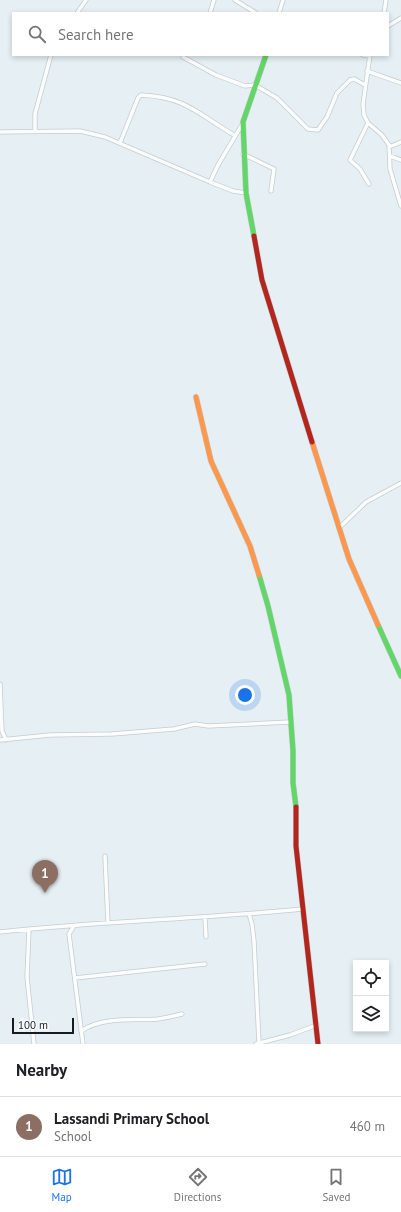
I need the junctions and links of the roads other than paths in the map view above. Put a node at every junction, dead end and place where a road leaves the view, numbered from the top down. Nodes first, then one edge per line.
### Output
1 (86, 0) edge
2 (214, 0) edge
3 (235, 0) edge
4 (283, 0) edge
5 (386, 0) edge
6 (78, 12) edge
7 (210, 12) edge
8 (254, 12) edge
9 (279, 12) edge
10 (384, 12) edge
11 (401, 18) edge
12 (389, 25) edge
13 (51, 56) edge
14 (266, 56) edge
15 (370, 56) edge
16 (183, 57) dead end
17 (367, 71) junction
18 (401, 82) edge
19 (256, 85) junction
20 (366, 85) junction
21 (244, 122) junction
22 (368, 123) junction
23 (34, 130) junction
24 (0, 132) edge
25 (234, 135) junction
26 (401, 142) edge
27 (120, 143) junction
28 (389, 147) junction
29 (243, 154) junction
30 (390, 156) junction
31 (401, 160) edge
32 (210, 182) junction
33 (369, 184) dead end
34 (271, 191) dead end
35 (246, 193) junction
36 (401, 206) edge
37 (196, 398) dead end
38 (401, 483) edge
39 (340, 527) junction
40 (401, 676) edge
41 (0, 684) edge
42 (290, 722) junction
43 (0, 740) edge
44 (6, 740) junction
45 (105, 856) dead end
46 (303, 909) junction
47 (249, 914) junction
48 (205, 917) junction
49 (108, 923) junction
50 (74, 926) junction
51 (58, 927) junction
52 (29, 929) junction
53 (0, 932) edge
54 (68, 934) junction
55 (206, 937) dead end
56 (205, 964) dead end
57 (75, 978) junction
58 (182, 1014) dead end
59 (316, 1025) junction
60 (81, 1031) junction
61 (34, 1044) edge
62 (83, 1044) edge
63 (258, 1044) edge
64 (318, 1044) edge

1 - 6 street
2 - 7 street
3 - 8 street
4 - 9 street
5 - 10 street
11 - 12 street
13 - 23 street
14 - 19 street
15 - 17 street
16 - 19 street
17 - 18 street
17 - 20 street
19 - 20 street
19 - 21 street
20 - 22 street
21 - 25 street
21 - 29 street
22 - 28 street
22 - 33 street
23 - 24 street
23 - 27 street
25 - 27 street
25 - 32 street
26 - 28 street
27 - 32 street
28 - 30 street
29 - 34 street
29 - 35 street
30 - 31 street
30 - 36 street
32 - 35 street
35 - 39 street
37 - 42 street
38 - 39 street
39 - 40 street
41 - 44 street
42 - 44 street
42 - 46 street
43 - 44 street
45 - 49 street
46 - 47 street
46 - 59 street
47 - 48 street
47 - 63 street
48 - 49 street
48 - 55 street
49 - 50 street
50 - 51 street
50 - 54 street
51 - 52 street
51 - 54 street
52 - 53 street
52 - 61 street
54 - 57 street
56 - 57 street
57 - 60 street
58 - 60 street
59 - 63 street
59 - 64 street
60 - 62 street

